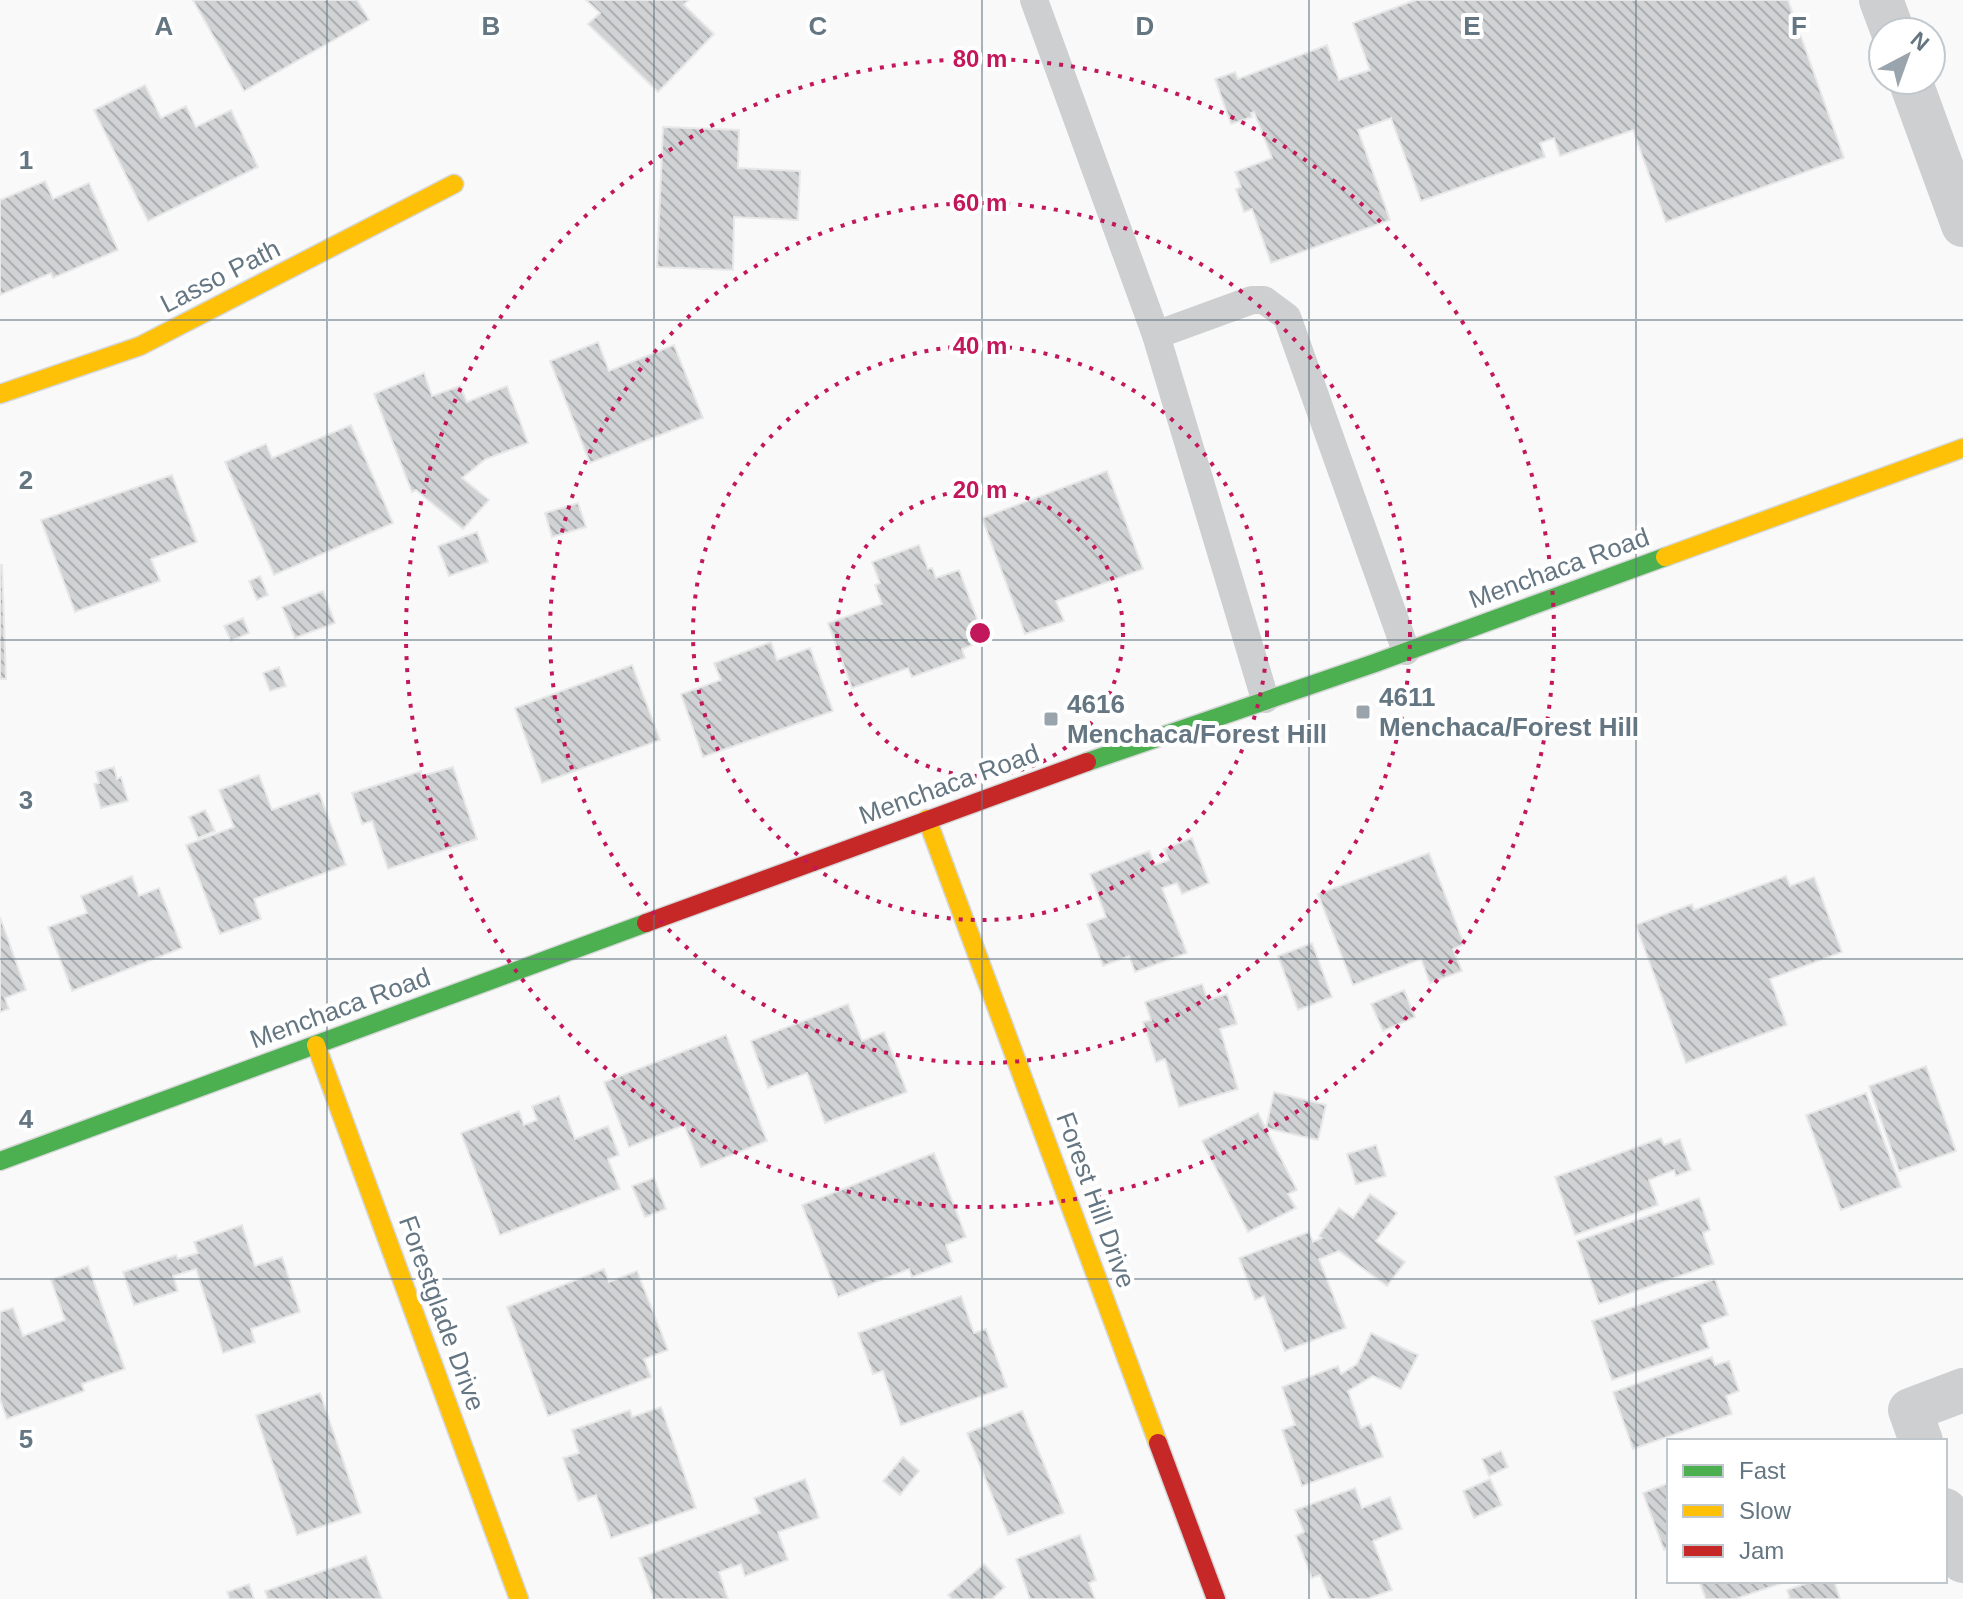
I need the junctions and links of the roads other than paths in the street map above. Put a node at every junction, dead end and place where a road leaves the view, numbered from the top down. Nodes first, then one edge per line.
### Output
1 (1034, 0) edge
2 (1916, 96) edge
3 (454, 184) dead end
4 (1963, 225) edge
5 (1156, 335) junction
6 (0, 394) edge
7 (1963, 448) edge
8 (1406, 651) junction
9 (1265, 699) junction
10 (927, 819) junction
11 (316, 1045) junction
12 (0, 1161) edge
13 (1963, 1390) edge
14 (1915, 1425) edge
15 (1947, 1516) edge
16 (1963, 1561) edge
17 (519, 1599) edge
18 (1216, 1599) edge

1 - 5 lane
2 - 4 street
3 - 6 main road, Lasso Path
5 - 8 lane
5 - 9 lane
7 - 8 main road, Menchaca Road
8 - 9 main road, Menchaca Road
9 - 10 main road, Menchaca Road
10 - 11 main road, Menchaca Road
10 - 18 main road, Forest Hill Drive
11 - 12 main road, Menchaca Road
11 - 17 main road, Forestglade Drive
13 - 14 street
15 - 16 street

